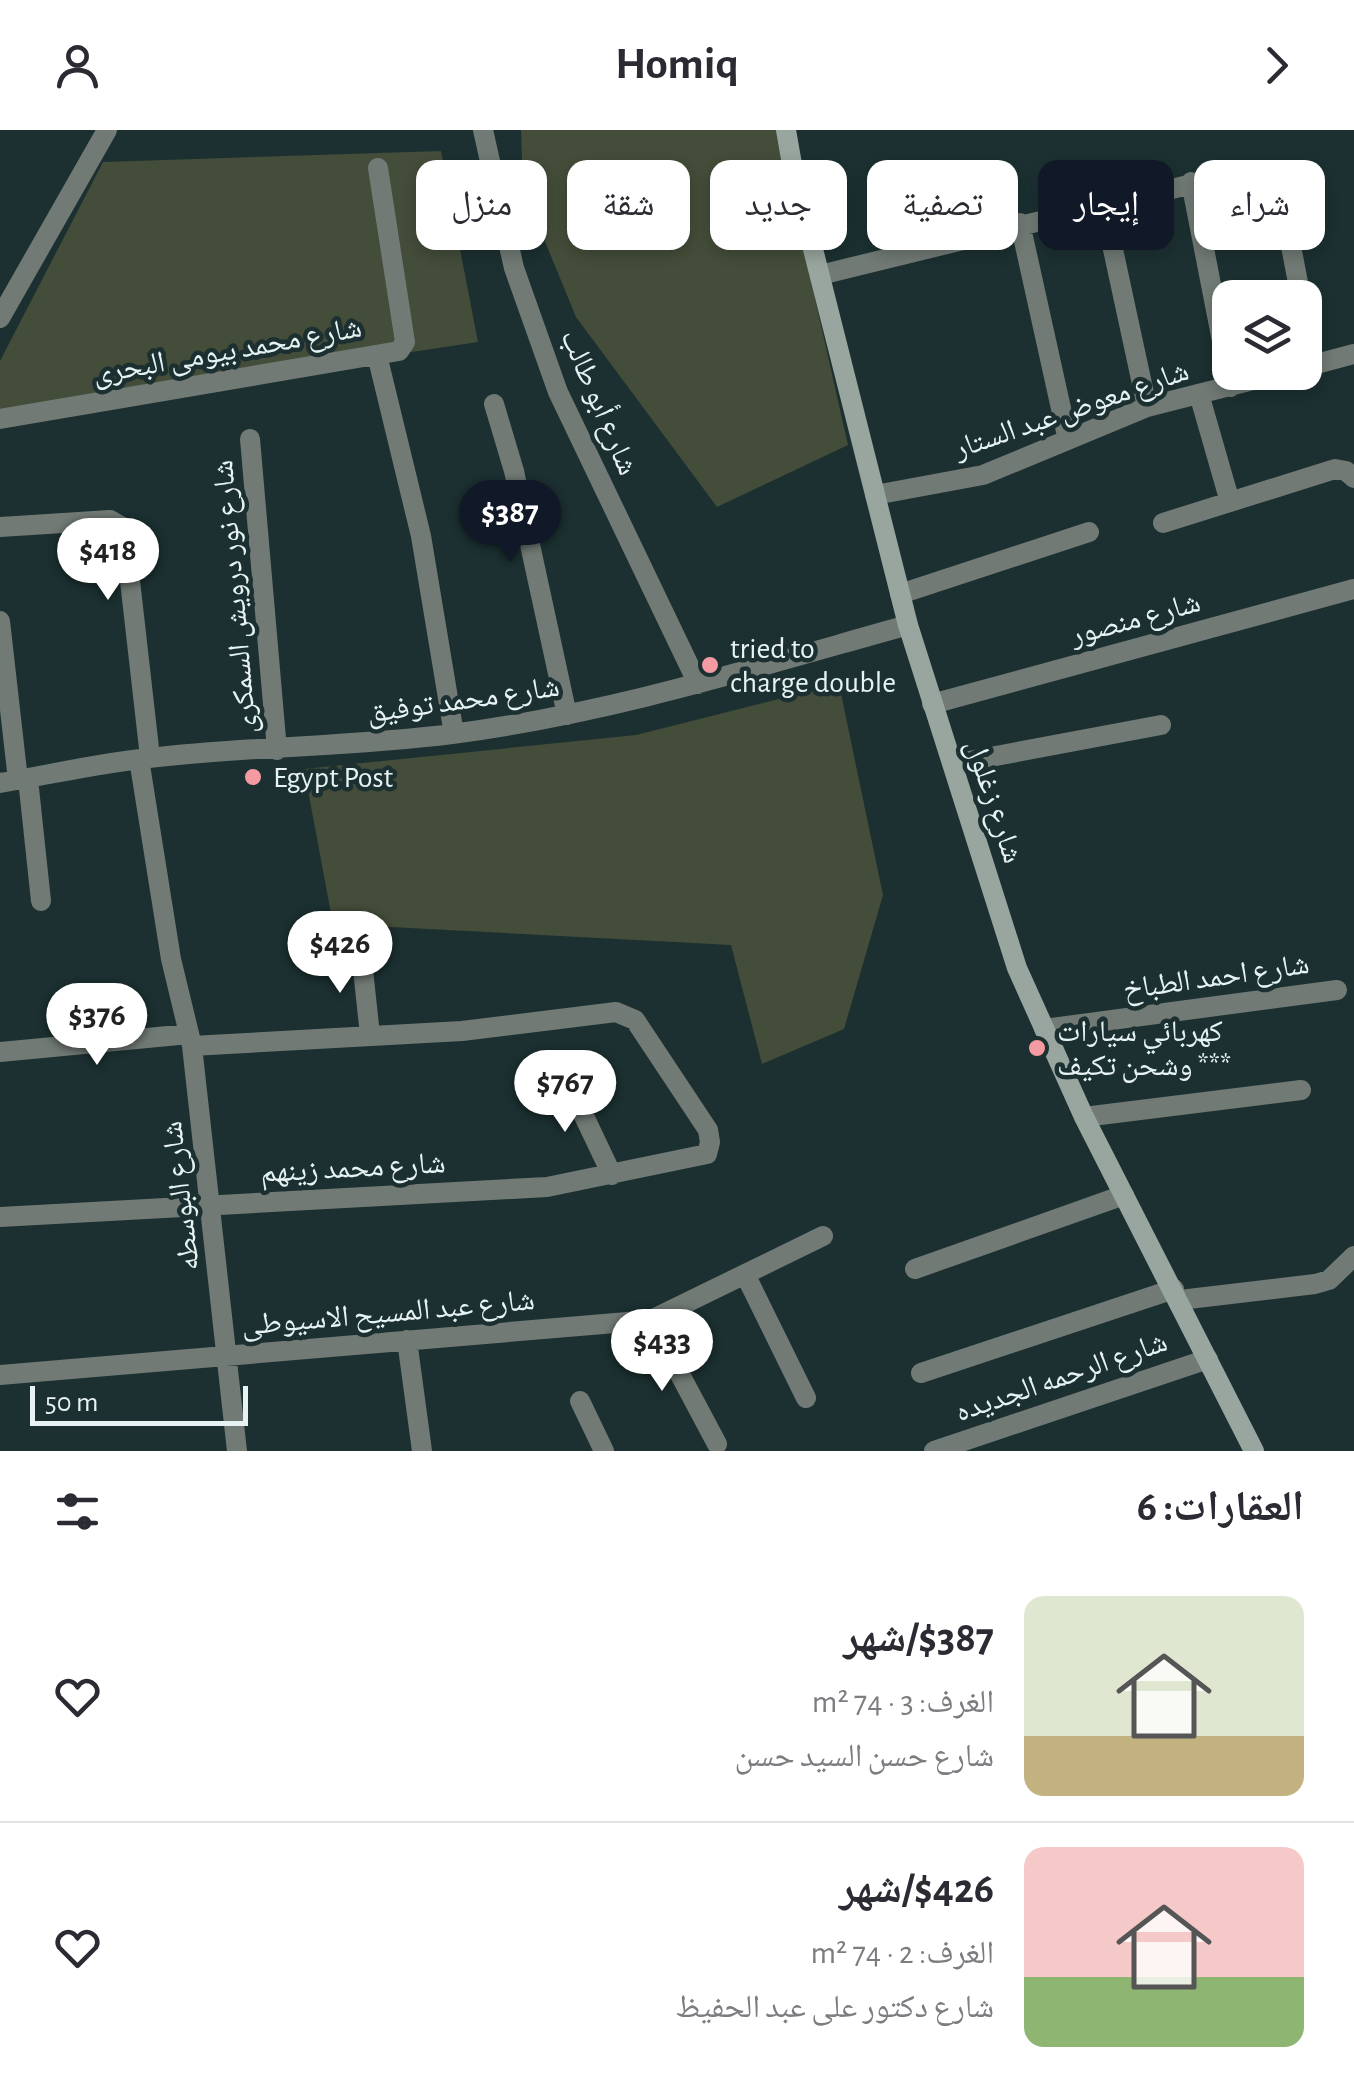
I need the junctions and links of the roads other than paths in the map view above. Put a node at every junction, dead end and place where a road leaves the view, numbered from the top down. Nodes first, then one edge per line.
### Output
1 (107, 130) edge
2 (483, 130) edge
3 (786, 130) edge
4 (378, 168) dead end
5 (1192, 182) joint
6 (1174, 186) edge
7 (1038, 219) edge
8 (1020, 223) junction
9 (1113, 250) edge
10 (1291, 250) edge
11 (820, 275) junction
12 (1297, 280) edge
13 (1212, 290) edge
14 (0, 318) edge
15 (1354, 354) edge
16 (377, 355) junction
17 (1322, 363) edge
18 (1217, 390) edge
19 (1200, 394) junction
20 (494, 404) dead end
21 (1147, 407) junction
22 (0, 419) edge
23 (250, 439) dead end
24 (1068, 440) junction
25 (1354, 478) edge
26 (875, 495) junction
27 (1230, 502) junction
28 (1163, 523) dead end
29 (0, 527) edge
30 (1090, 532) dead end
31 (1354, 589) edge
32 (900, 594) junction
33 (0, 622) edge
34 (908, 625) junction
35 (698, 684) junction
36 (932, 704) junction
37 (567, 715) junction
38 (1161, 726) dead end
39 (454, 734) junction
40 (278, 750) junction
41 (145, 758) junction
42 (953, 764) junction
43 (15, 781) edge
44 (42, 901) dead end
45 (361, 951) dead end
46 (1337, 990) dead end
47 (1044, 1029) junction
48 (370, 1036) junction
49 (190, 1040) junction
50 (0, 1052) edge
51 (564, 1074) dead end
52 (1301, 1090) dead end
53 (1084, 1117) junction
54 (612, 1175) junction
55 (1124, 1194) junction
56 (212, 1205) junction
57 (0, 1217) edge
58 (823, 1236) dead end
59 (1354, 1256) edge
60 (915, 1270) dead end
61 (745, 1274) junction
62 (1177, 1294) junction
63 (651, 1320) junction
64 (408, 1340) junction
65 (229, 1356) junction
66 (1208, 1358) junction
67 (922, 1373) dead end
68 (0, 1375) edge
69 (806, 1398) dead end
70 (580, 1400) dead end
71 (717, 1444) dead end
72 (238, 1451) edge
73 (422, 1451) edge
74 (604, 1451) edge
75 (934, 1451) edge
76 (1254, 1451) edge

1 - 14 street
2 - 35 street, شارع أبو طالب
3 - 11 street, شارع زغلول
4 - 16 street, شارع محمد بيومى البحرى
5 - 6 street
5 - 13 street
7 - 8 street
8 - 11 street
8 - 24 street
9 - 21 street
10 - 12 street
11 - 26 street, شارع زغلول
15 - 17 street
16 - 22 street, شارع محمد بيومى البحرى
16 - 39 street
18 - 19 street, شارع معوض عبد الستار
19 - 21 street, شارع معوض عبد الستار
19 - 27 street
20 - 37 street
21 - 24 street, شارع معوض عبد الستار
23 - 40 street, شارع نور درويش السمكرى
24 - 26 street, شارع معوض عبد الستار
25 - 27 street
26 - 32 street, شارع زغلول
27 - 28 street
29 - 41 street, شارع البوسطه
30 - 32 street
31 - 36 street, شارع منصور
32 - 34 street, شارع زغلول
33 - 43 street
34 - 35 street, شارع محمد توفيق
34 - 36 street, شارع زغلول
35 - 37 street, شارع محمد توفيق
36 - 42 street, شارع زغلول
37 - 39 street, شارع محمد توفيق
38 - 42 street
39 - 40 street, شارع محمد توفيق
40 - 41 street, شارع محمد توفيق
41 - 43 street, شارع محمد توفيق
41 - 49 street, شارع البوسطه
42 - 47 street, شارع زغلول
43 - 44 street
45 - 48 street
46 - 47 street, شارع احمد الطباخ
47 - 53 street, شارع زغلول
48 - 49 street
48 - 54 street, شارع محمد زينهم
49 - 50 street
49 - 56 street, شارع البوسطه
51 - 54 street
52 - 53 street
53 - 55 street, شارع زغلول
54 - 56 street, شارع محمد زينهم
55 - 60 street
55 - 62 street, شارع زغلول
56 - 57 street, شارع محمد زينهم
56 - 65 street, شارع البوسطه
58 - 61 street, شارع عبد المسيح الاسيوطى
59 - 62 street
61 - 63 street, شارع عبد المسيح الاسيوطى
61 - 69 street
62 - 66 street, شارع زغلول
62 - 67 street
63 - 64 street, شارع عبد المسيح الاسيوطى
63 - 71 street
64 - 65 street, شارع عبد المسيح الاسيوطى
64 - 73 street
65 - 68 street, شارع عبد المسيح الاسيوطى
65 - 72 street, شارع البوسطه
66 - 75 street, شارع الرحمه الجديده
66 - 76 street, شارع زغلول
70 - 74 street

